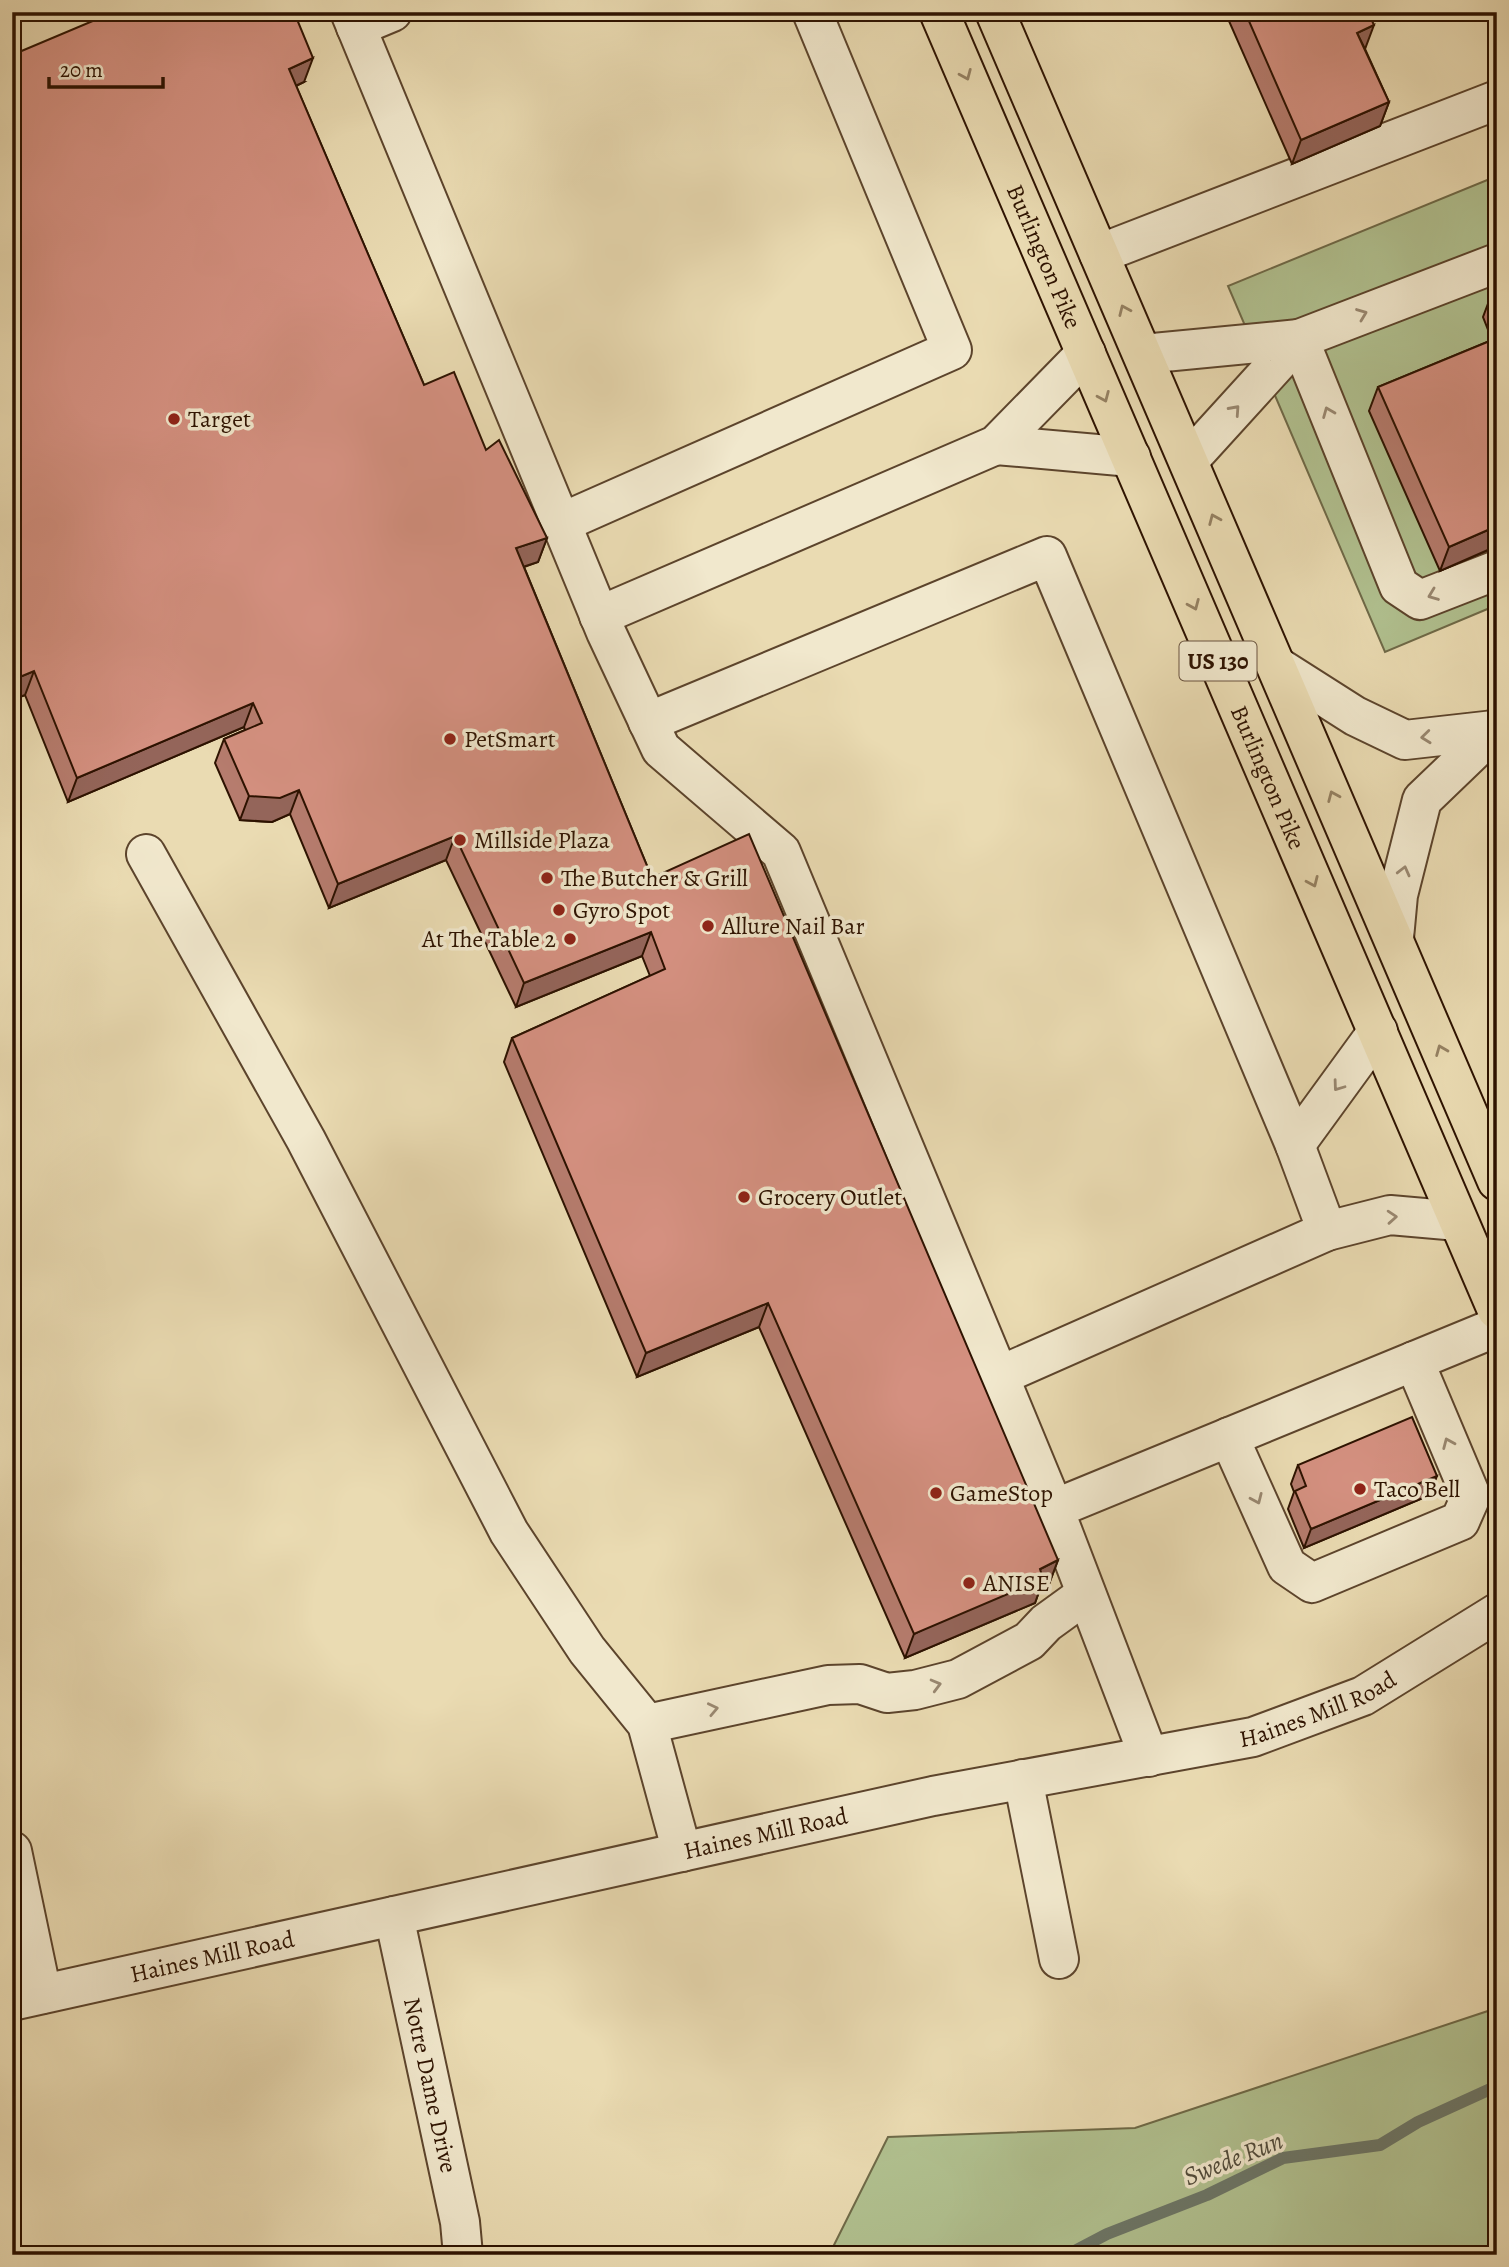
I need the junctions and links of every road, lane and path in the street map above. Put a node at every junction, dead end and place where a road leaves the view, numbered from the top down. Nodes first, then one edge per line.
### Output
1 (392, 12) edge
2 (812, 12) edge
3 (939, 12) edge
4 (995, 12) edge
5 (353, 20) edge
6 (1497, 100) edge
7 (1099, 254) junction
8 (1497, 263) edge
9 (1298, 339) junction
10 (1086, 353) junction
11 (1143, 354) junction
12 (996, 445) junction
13 (1131, 457) junction
14 (1189, 460) junction
15 (561, 523) junction
16 (1497, 570) edge
17 (600, 616) junction
18 (1278, 667) junction
19 (648, 722) junction
20 (1496, 731) edge
21 (146, 854) dead end
22 (1394, 938) junction
23 (1378, 1031) junction
24 (1480, 1113) edge
25 (1295, 1146) junction
26 (1497, 1181) edge
27 (1458, 1221) junction
28 (1327, 1231) junction
29 (1497, 1310) edge
30 (1497, 1326) edge
31 (1414, 1361) junction
32 (999, 1376) junction
33 (1229, 1437) junction
34 (1054, 1509) junction
35 (1086, 1594) junction
36 (1497, 1613) edge
37 (646, 1724) junction
38 (1149, 1757) junction
39 (1023, 1779) junction
40 (12, 1851) edge
41 (682, 1852) junction
42 (394, 1916) junction
43 (1059, 1959) dead end
44 (27, 1998) edge
45 (463, 2255) edge

1 - 5 street
2 - 15 street
3 -> 10 highway, Burlington Pike / US 130
4 - 7 highway, US 130
5 - 15 street
6 - 7 street
11 -> 7 highway, US 130
9 -> 8 street
9 - 11 street
14 -> 9 street
16 -> 9 street
10 - 12 street
10 -> 13 highway, Burlington Pike / US 130
11 - 14 highway, US 130
12 - 13 street
12 - 17 street
13 -> 23 highway, Burlington Pike / US 130
18 -> 14 highway, US 130
15 - 17 street
17 - 19 street
20 -> 18 street
22 -> 18 highway, US 130
19 - 25 street
19 - 32 street
22 -> 20 street
21 - 37 street
24 -> 22 highway, US 130
23 -> 25 street
23 - 27 highway, Burlington Pike / US 130
24 - 26 highway, US 130
25 - 28 street
28 -> 27 street
27 - 29 highway, Burlington Pike / US 130
28 - 32 street
30 - 31 street
31 - 33 street
33 -> 31 street
32 - 34 street
33 - 34 street
34 - 35 street
37 -> 35 street
35 - 38 street
36 - 38 street, Haines Mill Road
37 - 41 street
38 - 39 street, Haines Mill Road
39 - 41 street, Haines Mill Road
39 - 43 street
40 - 44 street
41 - 42 street, Haines Mill Road
42 - 44 street, Haines Mill Road
42 - 45 street, Notre Dame Drive

